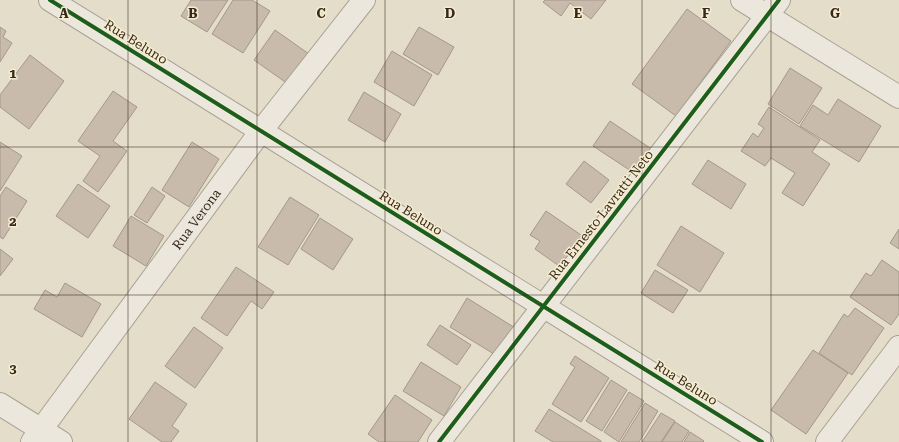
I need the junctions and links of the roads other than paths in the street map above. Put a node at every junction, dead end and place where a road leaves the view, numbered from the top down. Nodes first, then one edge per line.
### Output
1 (50, 0) edge
2 (364, 0) edge
3 (742, 0) edge
4 (773, 8) edge
5 (899, 97) edge
6 (261, 131) junction
7 (543, 306) junction
8 (899, 347) edge
9 (0, 404) edge
10 (37, 436) edge
11 (61, 442) edge
12 (439, 442) edge
13 (762, 442) edge
14 (827, 442) edge

1 - 6 street, Rua Beluno
2 - 6 street, Rua Verona
3 - 4 street
4 - 5 street
4 - 7 street, Rua Ernesto Lavratti Neto
6 - 7 street, Rua Beluno
6 - 10 street, Rua Verona
7 - 12 street, Rua Ernesto Lavratti Neto
7 - 13 street, Rua Beluno
8 - 14 street
9 - 10 street
10 - 11 street

